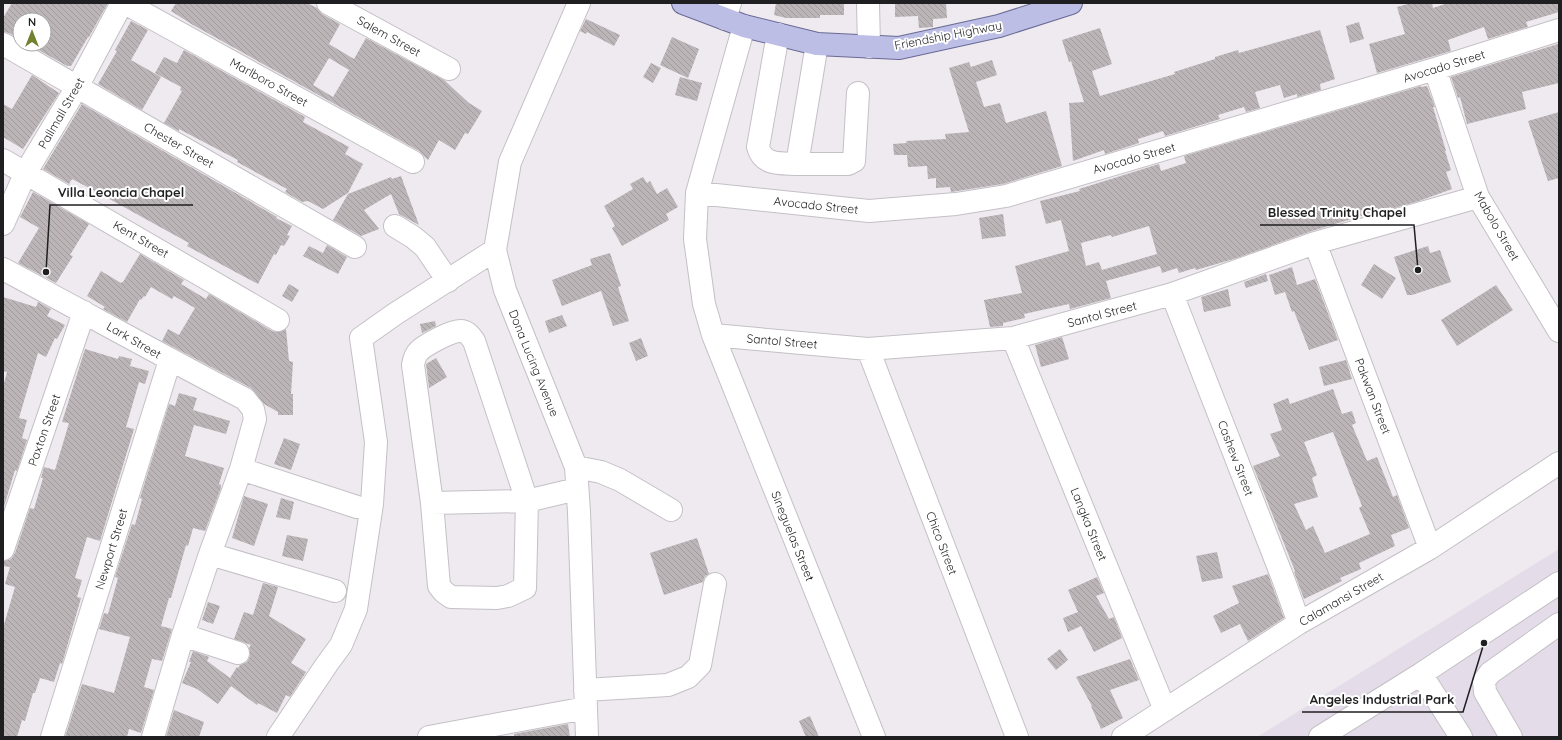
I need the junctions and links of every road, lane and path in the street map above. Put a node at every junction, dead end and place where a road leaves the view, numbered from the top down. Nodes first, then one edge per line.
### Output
1 (122, 3) edge
2 (125, 3) edge
3 (328, 3) edge
4 (578, 3) edge
5 (683, 3) edge
6 (868, 3) edge
7 (1071, 3) edge
8 (733, 16) edge
9 (1559, 30) edge
10 (778, 34) junction
11 (3, 44) edge
12 (817, 44) junction
13 (869, 47) junction
14 (449, 69) dead end
15 (1434, 70) junction
16 (77, 87) junction
17 (858, 93) dead end
18 (3, 160) edge
19 (413, 162) dead end
20 (797, 164) junction
21 (26, 172) junction
22 (697, 193) junction
23 (1478, 197) junction
24 (3, 224) edge
25 (395, 226) dead end
26 (1315, 243) junction
27 (356, 247) dead end
28 (495, 250) junction
29 (3, 269) edge
30 (448, 281) junction
31 (1172, 294) junction
32 (84, 312) junction
33 (278, 320) dead end
34 (1559, 331) edge
35 (713, 335) junction
36 (1013, 338) junction
37 (868, 349) junction
38 (170, 360) junction
39 (1559, 463) edge
40 (576, 467) junction
41 (241, 469) junction
42 (577, 489) junction
43 (526, 501) junction
44 (432, 503) junction
45 (357, 507) dead end
46 (672, 510) dead end
47 (1430, 548) junction
48 (3, 549) edge
49 (210, 554) junction
50 (715, 584) dead end
51 (1552, 588) edge
52 (335, 591) dead end
53 (1299, 623) junction
54 (1559, 623) edge
55 (182, 635) junction
56 (238, 652) dead end
57 (1422, 674) junction
58 (585, 699) junction
59 (1165, 710) junction
60 (52, 737) edge
61 (153, 737) edge
62 (278, 737) edge
63 (429, 737) edge
64 (587, 737) edge
65 (874, 737) edge
66 (1017, 737) edge
67 (1123, 737) edge
68 (1320, 737) edge
69 (1461, 737) edge
70 (1511, 737) edge

1 - 16 street, Pallmall Street
2 - 19 street, Marlboro Street
3 - 14 street, Salem Street
4 - 28 street, Dona Lucing Avenue
5 - 8 main road, Friendship Highway
6 - 13 street
7 - 13 main road, Friendship Highway
8 - 10 main road, Friendship Highway
8 - 22 street, Sineguelas Street
9 - 15 street, Avocado Street
10 - 12 main road, Friendship Highway
10 - 20 street
11 - 16 street, Chester Street
12 - 13 main road, Friendship Highway
12 - 20 street
15 - 22 street, Avocado Street
15 - 23 street, Mabolo Street
16 - 21 street, Pallmall Street
16 - 27 street, Chester Street
17 - 20 street
18 - 21 street, Kent Street
21 - 24 street, Pallmall Street
21 - 33 street, Kent Street
22 - 35 street, Sineguelas Street
23 - 26 street, Santol Street
23 - 34 street, Mabolo Street
25 - 30 street
26 - 31 street, Santol Street
26 - 47 street, Pakwan Street
28 - 30 street
28 - 40 street, Dona Lucing Avenue
29 - 32 street, Lark Street
30 - 62 street
31 - 36 street, Santol Street
31 - 53 street, Cashew Street
32 - 38 street, Lark Street
32 - 48 street, Paxton Street
35 - 37 street, Santol Street
35 - 65 street, Sineguelas Street
36 - 37 street, Santol Street
36 - 59 street, Langka Street
37 - 66 street, Chico Street
38 - 41 street, Lark Street
38 - 60 street, Newport Street
39 - 47 street, Calamansi Street
40 - 42 street, Dona Lucing Avenue
40 - 46 street
41 - 45 street
41 - 49 street
42 - 43 street
42 - 58 street, Dona Lucing Avenue
43 - 44 street
43 - 44 street
43 - 44 street
47 - 53 street, Calamansi Street
49 - 52 street
49 - 55 street
50 - 58 street
51 - 54 street
51 - 57 street
53 - 59 street, Calamansi Street
54 - 70 street
55 - 56 street
55 - 61 street
57 - 68 street
57 - 69 street
58 - 63 street
58 - 64 street, Dona Lucing Avenue
59 - 67 street, Calamansi Street

